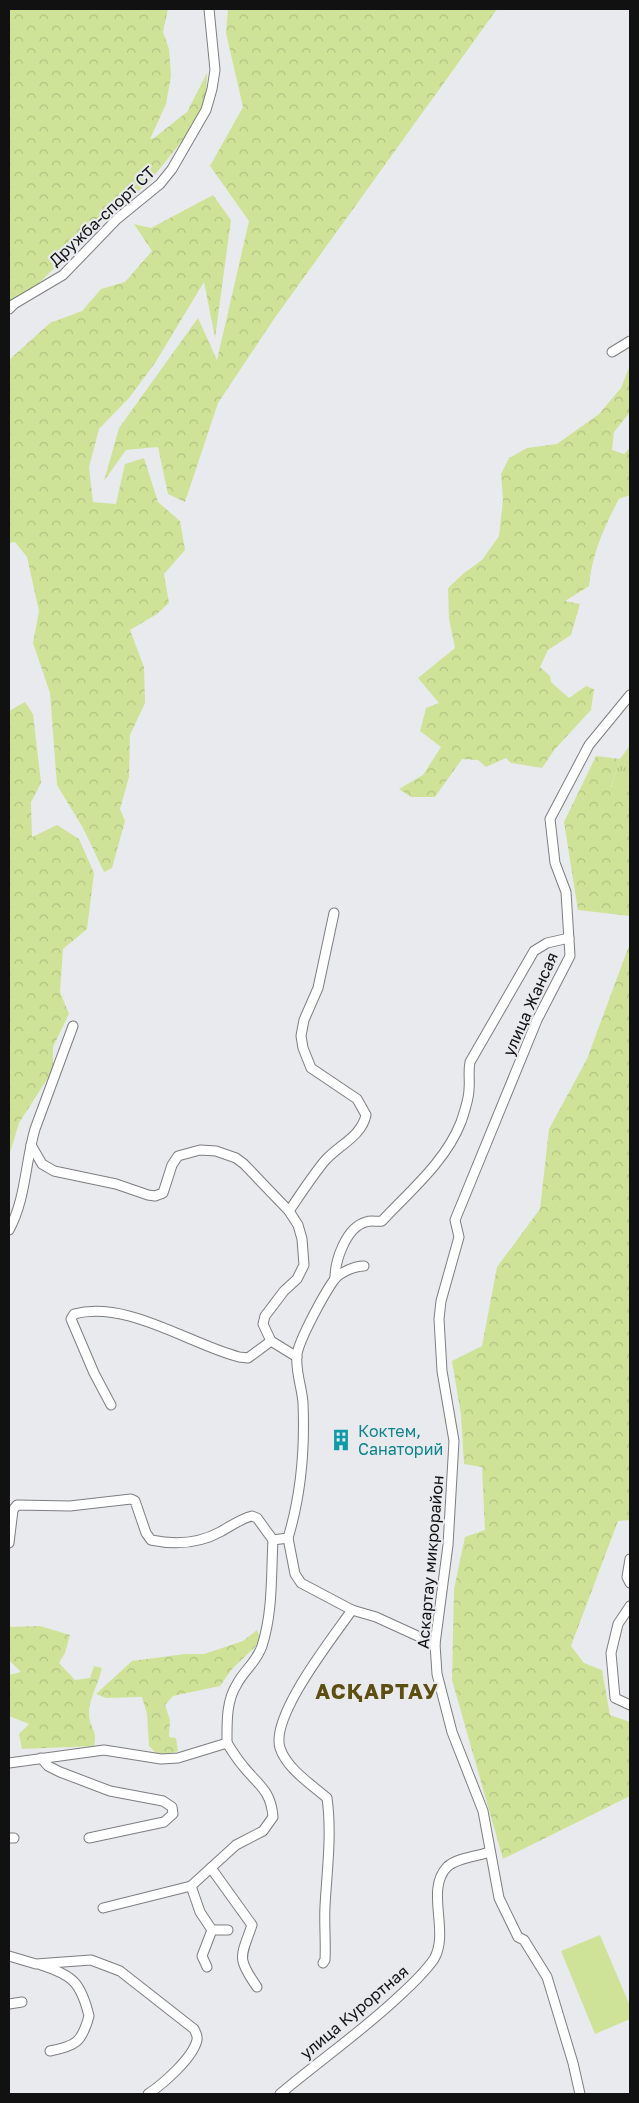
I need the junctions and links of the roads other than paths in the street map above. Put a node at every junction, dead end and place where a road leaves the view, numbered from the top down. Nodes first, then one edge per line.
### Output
1 (209, 9) edge
2 (9, 309) edge
3 (630, 341) edge
4 (612, 352) dead end
5 (630, 695) edge
6 (334, 913) dead end
7 (569, 938) junction
8 (73, 1026) dead end
9 (31, 1145) junction
10 (289, 1211) junction
11 (456, 1219) joint
12 (9, 1230) edge
13 (364, 1266) dead end
14 (335, 1278) junction
15 (271, 1341) junction
16 (297, 1357) junction
17 (111, 1405) dead end
18 (288, 1538) junction
19 (273, 1540) junction
20 (9, 1543) edge
21 (630, 1558) edge
22 (630, 1583) edge
23 (630, 1606) edge
24 (352, 1610) junction
25 (435, 1644) junction
26 (630, 1705) edge
27 (227, 1743) junction
28 (41, 1758) junction
29 (9, 1762) edge
30 (89, 1838) dead end
31 (490, 1852) junction
32 (210, 1868) junction
33 (191, 1886) junction
34 (103, 1908) dead end
35 (212, 1930) junction
36 (228, 1930) dead end
37 (9, 1956) edge
38 (324, 1963) dead end
39 (36, 1964) junction
40 (207, 1967) dead end
41 (257, 1987) dead end
42 (22, 2002) dead end
43 (9, 2004) edge
44 (50, 2051) dead end
45 (148, 2094) edge
46 (280, 2094) edge
47 (580, 2094) edge

1 - 2 street, Дружба-спорт СТ
3 - 4 street
5 - 7 street, улица Жансая
6 - 10 street
7 - 11 street, улица Жансая
7 - 14 street
8 - 9 street
9 - 10 street
9 - 12 street
10 - 15 street
11 - 25 street, Аскартау микрорайон
13 - 14 street
14 - 16 street
15 - 16 street
15 - 17 street
16 - 18 street
18 - 19 street
18 - 24 street
19 - 20 street
19 - 27 street
21 - 22 street
23 - 26 street
24 - 25 street
24 - 38 street
25 - 31 street, Аскартау микрорайон
27 - 28 street
27 - 32 street
28 - 29 street
28 - 30 street
31 - 46 street, улица Курортная
31 - 47 street, Аскартау микрорайон
32 - 33 street
32 - 41 street
33 - 34 street
33 - 35 street
35 - 36 street
35 - 40 street
37 - 39 street
39 - 44 street
39 - 45 street
42 - 43 street

